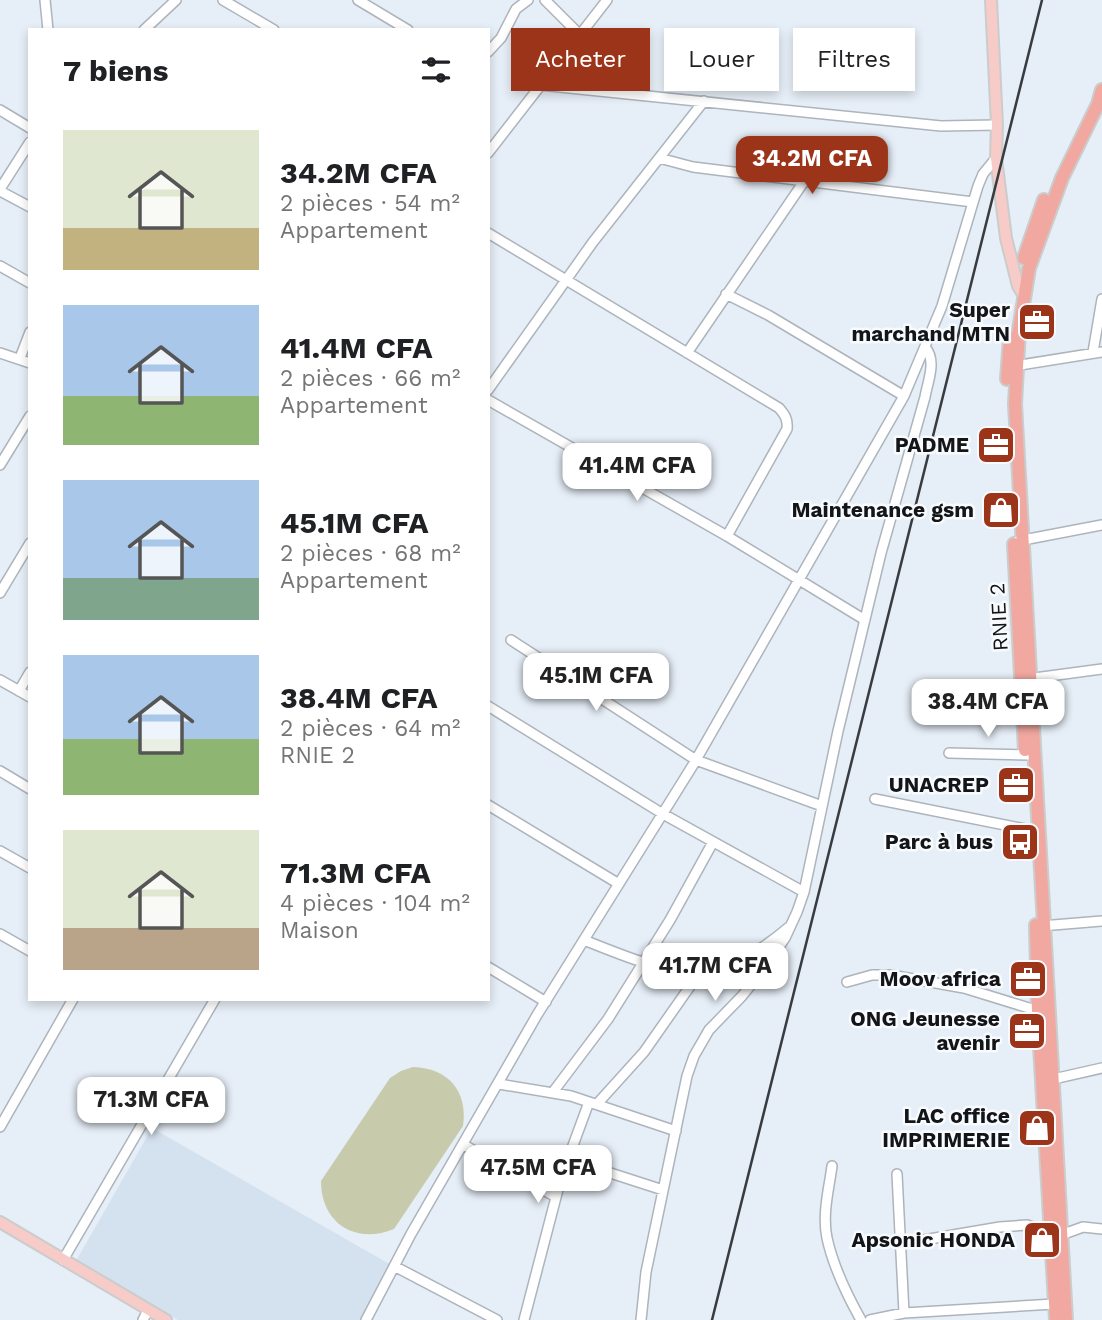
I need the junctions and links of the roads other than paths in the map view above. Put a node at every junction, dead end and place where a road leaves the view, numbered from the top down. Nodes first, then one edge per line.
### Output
1 (45, 0) edge
2 (176, 0) edge
3 (223, 0) edge
4 (359, 0) edge
5 (528, 0) edge
6 (545, 0) edge
7 (607, 0) edge
8 (991, 0) edge
9 (48, 28) edge
10 (149, 28) edge
11 (271, 28) edge
12 (405, 28) edge
13 (573, 28) edge
14 (585, 28) edge
15 (490, 50) edge
16 (535, 91) edge
17 (602, 91) edge
18 (1099, 100) edge
19 (704, 101) junction
20 (0, 110) edge
21 (997, 125) junction
22 (28, 127) edge
23 (28, 145) edge
24 (490, 150) edge
25 (659, 158) junction
26 (996, 158) junction
27 (805, 180) junction
28 (0, 190) edge
29 (973, 202) junction
30 (28, 206) edge
31 (490, 234) edge
32 (0, 266) edge
33 (566, 280) junction
34 (28, 282) edge
35 (1021, 290) junction
36 (726, 294) junction
37 (1102, 299) edge
38 (28, 337) edge
39 (925, 347) junction
40 (1097, 352) edge
41 (0, 353) edge
42 (687, 353) junction
43 (20, 358) junction
44 (28, 362) edge
45 (1011, 366) junction
46 (490, 387) edge
47 (904, 396) junction
48 (490, 401) edge
49 (28, 419) edge
50 (0, 465) edge
51 (1102, 525) edge
52 (727, 536) junction
53 (1018, 541) junction
54 (28, 546) edge
55 (800, 582) junction
56 (0, 593) edge
57 (865, 620) junction
58 (511, 640) dead end
59 (1102, 669) edge
60 (28, 676) edge
61 (1026, 679) junction
62 (0, 680) edge
63 (19, 691) junction
64 (28, 696) edge
65 (490, 707) edge
66 (949, 752) dead end
67 (1030, 755) junction
68 (696, 760) junction
69 (0, 771) edge
70 (28, 788) edge
71 (875, 799) dead end
72 (822, 806) junction
73 (490, 807) edge
74 (663, 814) junction
75 (1034, 829) junction
76 (713, 842) junction
77 (0, 851) edge
78 (28, 867) edge
79 (619, 884) junction
80 (804, 892) junction
81 (1102, 920) edge
82 (792, 924) junction
83 (1040, 926) junction
84 (0, 934) edge
85 (584, 940) junction
86 (28, 950) edge
87 (642, 963) junction
88 (490, 968) edge
89 (700, 972) junction
90 (847, 982) dead end
91 (72, 1001) edge
92 (214, 1001) edge
93 (546, 1002) junction
94 (1044, 1012) junction
95 (1102, 1068) edge
96 (1048, 1080) junction
97 (499, 1084) junction
98 (553, 1092) junction
99 (593, 1103) junction
100 (0, 1126) edge
101 (676, 1131) junction
102 (464, 1145) junction
103 (567, 1159) junction
104 (832, 1166) dead end
105 (897, 1174) dead end
106 (663, 1190) junction
107 (556, 1197) junction
108 (0, 1222) edge
109 (1102, 1229) edge
110 (1056, 1234) junction
111 (900, 1244) junction
112 (63, 1260) junction
113 (394, 1266) junction
114 (1054, 1304) junction
115 (904, 1313) junction
116 (146, 1315) edge
117 (166, 1320) edge
118 (366, 1320) edge
119 (498, 1320) edge
120 (524, 1320) edge
121 (641, 1320) edge
122 (861, 1320) edge
123 (870, 1320) edge
124 (1056, 1320) edge
125 (1066, 1320) edge

1 - 9 street
2 - 10 street
3 - 11 street
4 - 12 street
5 - 15 street
6 - 13 street
7 - 14 street
8 - 21 main road
16 - 24 street
17 - 19 street
18 - 35 highway, RNIE 2 / RNIE 2
19 - 21 street
19 - 25 street
20 - 22 street
21 - 26 main road
23 - 28 street
25 - 27 street
25 - 33 street
26 - 29 street
26 - 35 main road
27 - 29 street
27 - 36 street
28 - 30 street
29 - 39 street
31 - 33 street
32 - 34 street
33 - 42 street
33 - 46 street
35 - 45 highway, RNIE 2 / RNIE 2
36 - 42 street
36 - 47 street
37 - 40 street
38 - 43 street
39 - 47 street
39 - 57 street
40 - 45 street
41 - 43 street
42 - 52 street
43 - 44 street
45 - 53 highway, RNIE 2 / RNIE 2
47 - 55 street
48 - 52 street
49 - 50 street
51 - 53 street
52 - 55 street
53 - 61 highway, RNIE 2 / RNIE 2
54 - 56 street
55 - 57 street
55 - 68 street
57 - 72 street
58 - 68 street
59 - 61 street
60 - 63 street
61 - 67 highway, RNIE 2 / RNIE 2
62 - 63 street
63 - 64 street
65 - 74 street
66 - 67 street
67 - 75 highway, RNIE 2 / RNIE 2
68 - 72 street
68 - 74 street
69 - 70 street
71 - 75 street
72 - 80 street
73 - 79 street
74 - 76 street
74 - 79 street
75 - 83 highway, RNIE 2 / RNIE 2
76 - 80 street
76 - 87 street
77 - 78 street
79 - 85 street
80 - 82 street
81 - 83 street
82 - 89 street
82 - 101 street
83 - 94 highway, RNIE 2 / RNIE 2
84 - 86 street
85 - 87 street
85 - 93 street
87 - 89 street
87 - 98 street
88 - 93 street
89 - 99 street
90 - 94 street
91 - 100 street
92 - 112 street
93 - 97 street
94 - 96 highway, RNIE 2 / RNIE 2
95 - 96 street
96 - 110 highway, RNIE 2 / RNIE 2
97 - 98 street
97 - 102 street
98 - 99 street
99 - 101 street
99 - 103 street
101 - 106 street
102 - 107 street
102 - 113 street
103 - 106 street
103 - 107 street
104 - 122 street
105 - 111 street
106 - 121 street
107 - 120 street
108 - 112 main road
109 - 110 street
110 - 111 street
110 - 114 highway, RNIE 2 / RNIE 2
110 - 125 highway, RNIE 2 / RNIE 2
111 - 115 street
112 - 116 main road
113 - 118 street
113 - 119 street
114 - 115 street
114 - 124 highway, RNIE 2 / RNIE 2
115 - 123 street
116 - 117 main road

